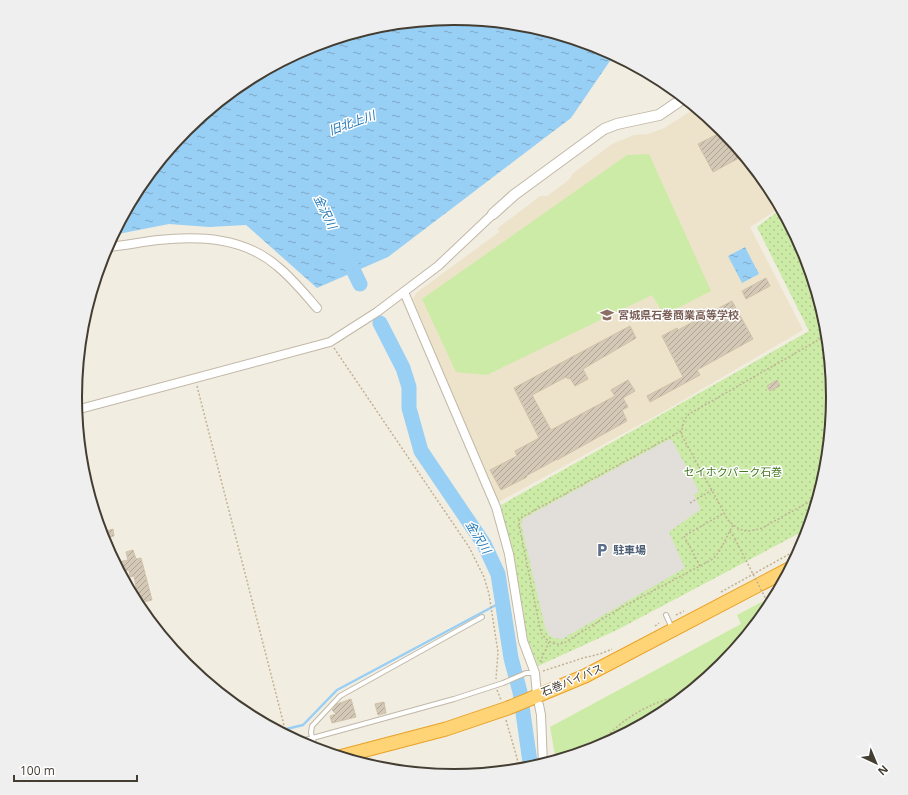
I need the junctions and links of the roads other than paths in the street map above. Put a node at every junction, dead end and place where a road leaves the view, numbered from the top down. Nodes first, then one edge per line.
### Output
1 (680, 101) edge
2 (493, 214) joint
3 (114, 247) edge
4 (404, 292) junction
5 (317, 308) dead end
6 (82, 408) edge
7 (783, 572) edge
8 (666, 615) dead end
9 (482, 617) dead end
10 (674, 631) junction
11 (535, 673) junction
12 (535, 700) junction
13 (312, 739) junction
14 (307, 740) edge
15 (313, 743) edge
16 (349, 754) edge
17 (543, 759) edge

1 - 2 street
2 - 4 street
3 - 5 street
4 - 6 street
4 - 11 street
7 - 10 highway, 石巻バイパス
8 - 10 lane
9 - 13 lane
10 - 12 highway, 石巻バイパス
11 - 12 street
11 - 13 lane
12 - 16 highway, 石巻バイパス
12 - 17 street
13 - 14 lane
13 - 15 lane

